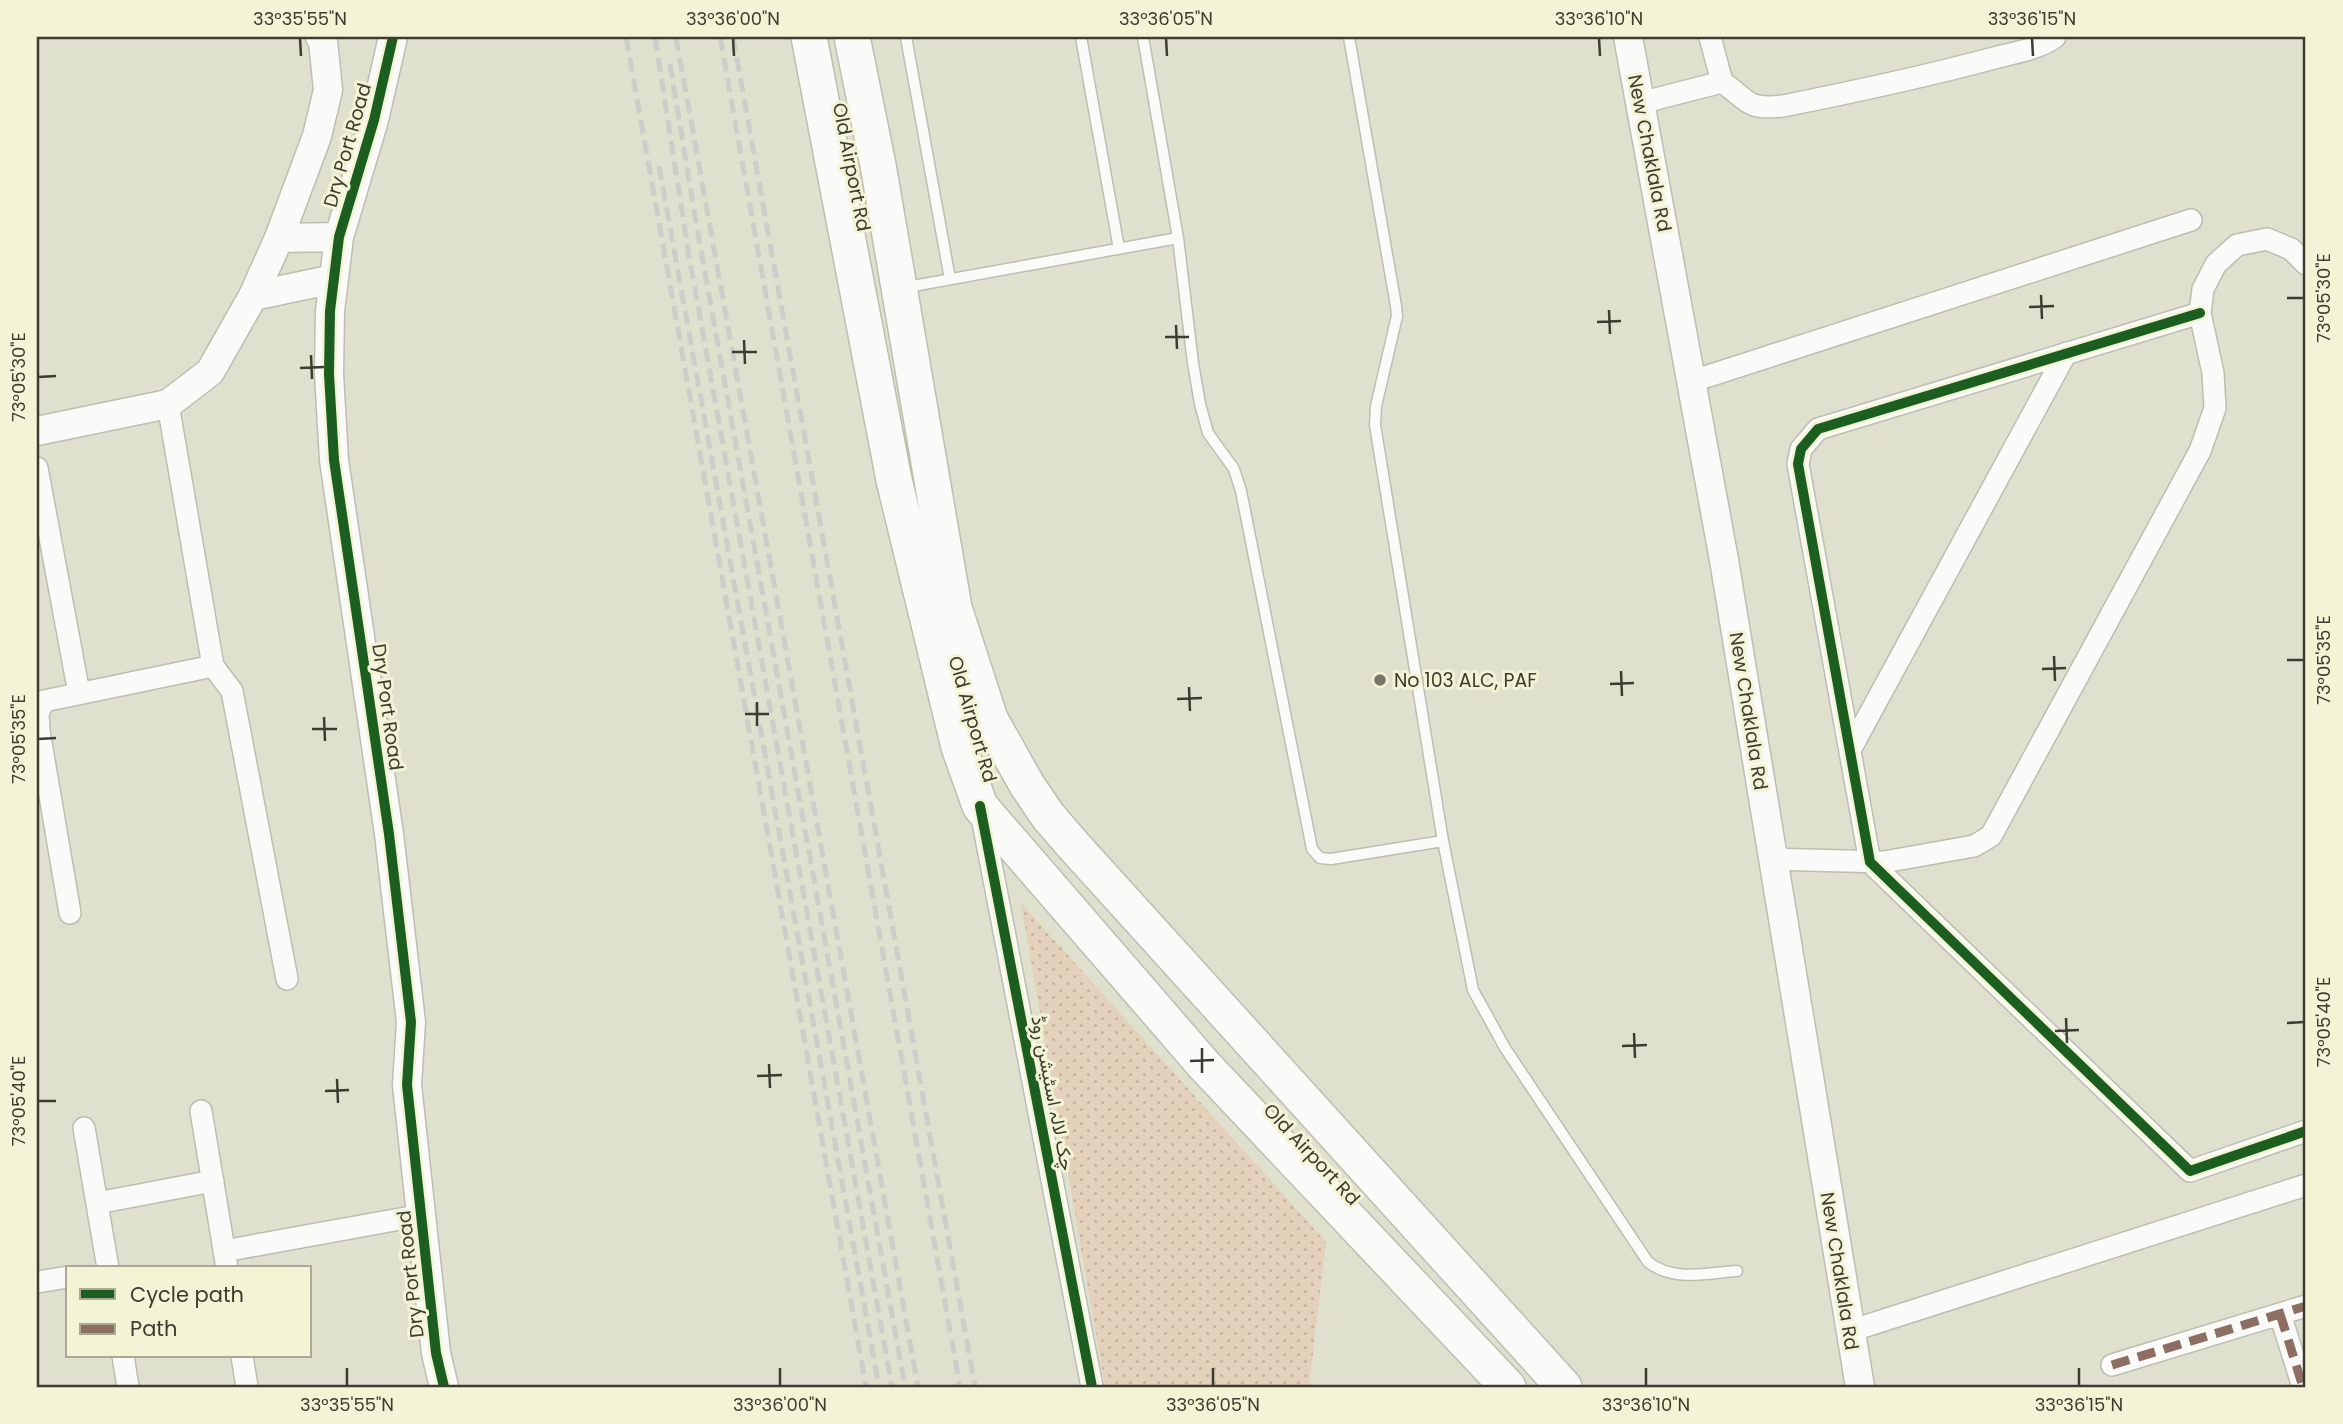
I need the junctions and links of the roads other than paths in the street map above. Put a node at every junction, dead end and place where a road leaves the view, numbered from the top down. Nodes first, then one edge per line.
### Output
1 (393, 37) edge
2 (809, 37) edge
3 (852, 37) edge
4 (906, 37) edge
5 (1081, 37) edge
6 (1143, 37) edge
7 (1349, 37) edge
8 (1628, 37) edge
9 (1710, 37) edge
10 (2054, 37) edge
11 (321, 39) edge
12 (1722, 82) junction
13 (1640, 103) junction
14 (2191, 220) dead end
15 (339, 237) junction
16 (279, 238) junction
17 (1178, 238) junction
18 (1118, 248) junction
19 (2306, 264) edge
20 (334, 279) junction
21 (950, 279) junction
22 (900, 288) junction
23 (253, 296) junction
24 (2200, 313) junction
25 (2066, 354) junction
26 (1693, 381) junction
27 (168, 404) junction
28 (37, 431) edge
29 (37, 468) edge
30 (214, 666) junction
31 (79, 693) junction
32 (990, 719) junction
33 (958, 747) junction
34 (1850, 750) junction
35 (980, 806) junction
36 (1443, 841) junction
37 (1073, 845) junction
38 (1773, 859) junction
39 (1870, 862) junction
40 (1028, 863) junction
41 (70, 913) dead end
42 (287, 979) dead end
43 (201, 1111) dead end
44 (84, 1128) dead end
45 (2306, 1131) edge
46 (213, 1181) junction
47 (2306, 1185) edge
48 (97, 1203) junction
49 (422, 1215) junction
50 (225, 1260) edge
51 (108, 1266) edge
52 (1737, 1271) dead end
53 (66, 1277) edge
54 (37, 1282) edge
55 (2306, 1306) edge
56 (2280, 1314) junction
57 (1850, 1331) junction
58 (123, 1358) edge
59 (242, 1358) edge
60 (2112, 1365) dead end
61 (128, 1387) edge
62 (247, 1387) edge
63 (444, 1387) edge
64 (1092, 1387) edge
65 (1508, 1387) edge
66 (1564, 1387) edge
67 (1860, 1387) edge
68 (2303, 1387) edge

1 - 15 street, Dry Port Road
2 - 33 main road, Old Airport Rd
3 - 22 main road, Old Airport Rd
4 - 21 lane
5 - 18 lane
6 - 17 lane
7 - 36 lane
8 - 13 street, New Chaklala Rd
9 - 12 street
10 - 12 street
11 - 16 street
12 - 13 street
13 - 26 street, New Chaklala Rd
14 - 26 street
15 - 16 street
15 - 20 street, Dry Port Road
16 - 23 street
17 - 18 lane
17 - 36 lane
18 - 21 lane
19 - 24 street
20 - 23 street
20 - 49 street, Dry Port Road
21 - 22 lane
22 - 32 main road, Old Airport Rd
23 - 27 street
24 - 25 street
24 - 39 street
25 - 34 street
25 - 34 street
26 - 38 street, New Chaklala Rd
27 - 28 street
27 - 30 street
29 - 31 street
30 - 31 street
30 - 42 street
31 - 41 street
32 - 33 main road
32 - 37 main road, Old Airport Rd
33 - 35 main road, Old Airport Rd
34 - 39 street
35 - 40 main road, Old Airport Rd
35 - 64 street, چک لالہ اسٹیشن روڈ
36 - 52 lane
37 - 40 main road
37 - 66 main road, Old Airport Rd
38 - 39 street
38 - 57 street, New Chaklala Rd
39 - 45 street
40 - 65 main road, Old Airport Rd
43 - 46 street
44 - 48 street
46 - 48 street
46 - 50 street
47 - 57 street
48 - 51 street
49 - 50 street
49 - 63 street, Dry Port Road
53 - 54 street
55 - 56 street
56 - 60 street
56 - 68 street
57 - 67 street, New Chaklala Rd
58 - 61 street
59 - 62 street

